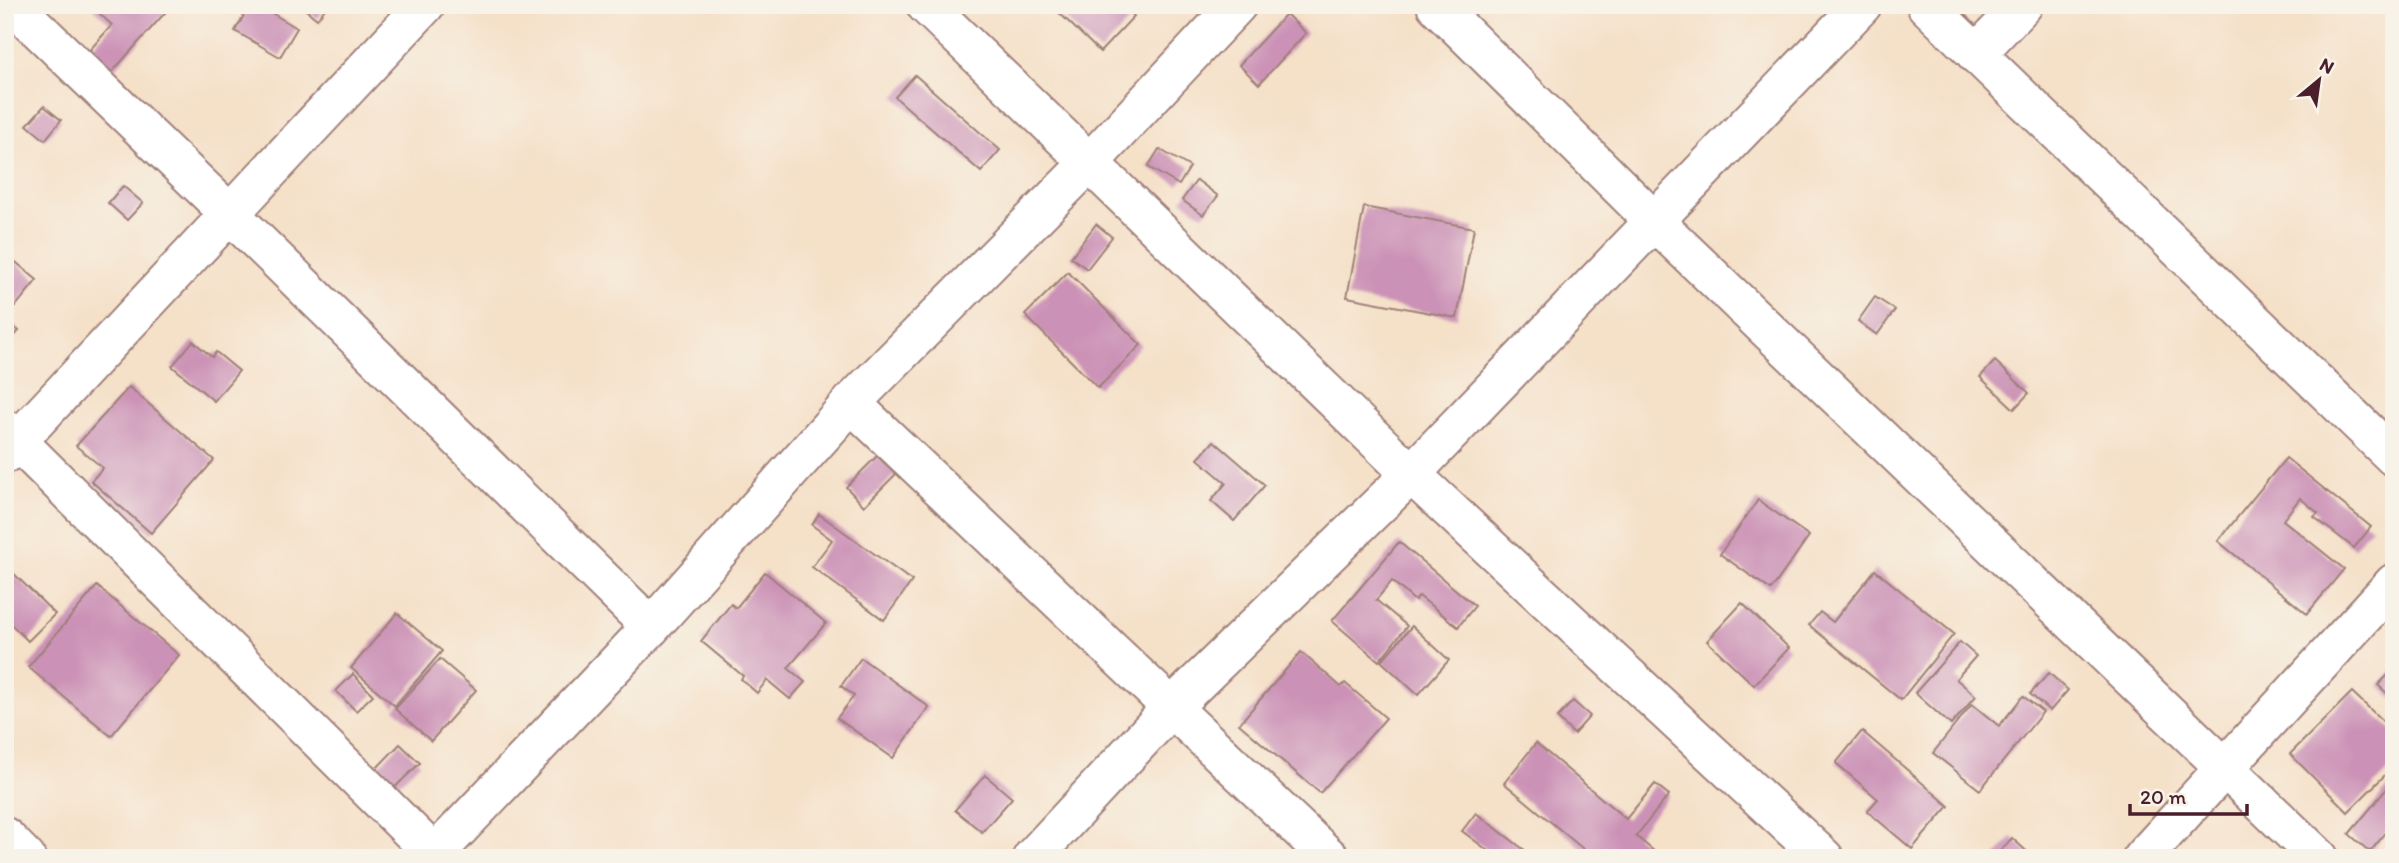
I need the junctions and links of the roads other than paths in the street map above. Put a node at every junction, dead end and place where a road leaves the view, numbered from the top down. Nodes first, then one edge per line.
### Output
1 (13, 5) edge
2 (425, 5) edge
3 (926, 5) edge
4 (1237, 5) edge
5 (1436, 5) edge
6 (1862, 5) edge
7 (1926, 5) edge
8 (2023, 5) edge
9 (1976, 54) junction
10 (1090, 162) junction
11 (230, 214) junction
12 (1655, 222) junction
13 (851, 403) junction
14 (9, 441) edge
15 (2394, 457) edge
16 (1411, 474) junction
17 (2394, 583) edge
18 (651, 627) junction
19 (1172, 707) junction
20 (2224, 767) junction
21 (5, 837) edge
22 (435, 857) edge
23 (26, 858) edge
24 (1032, 858) edge
25 (1330, 858) edge
26 (1824, 858) edge
27 (2142, 858) edge
28 (2319, 858) edge

1 - 11 street
2 - 11 street
3 - 10 street
4 - 10 street
5 - 12 street
6 - 12 street
7 - 9 street
8 - 9 street
9 - 15 street
10 - 13 street
10 - 16 street
11 - 14 street
11 - 18 street
12 - 16 street
12 - 20 street
13 - 18 street
13 - 19 street
14 - 22 street
16 - 19 street
16 - 26 street
17 - 20 street
18 - 22 street
19 - 24 street
19 - 25 street
20 - 27 street
20 - 28 street
21 - 23 street

